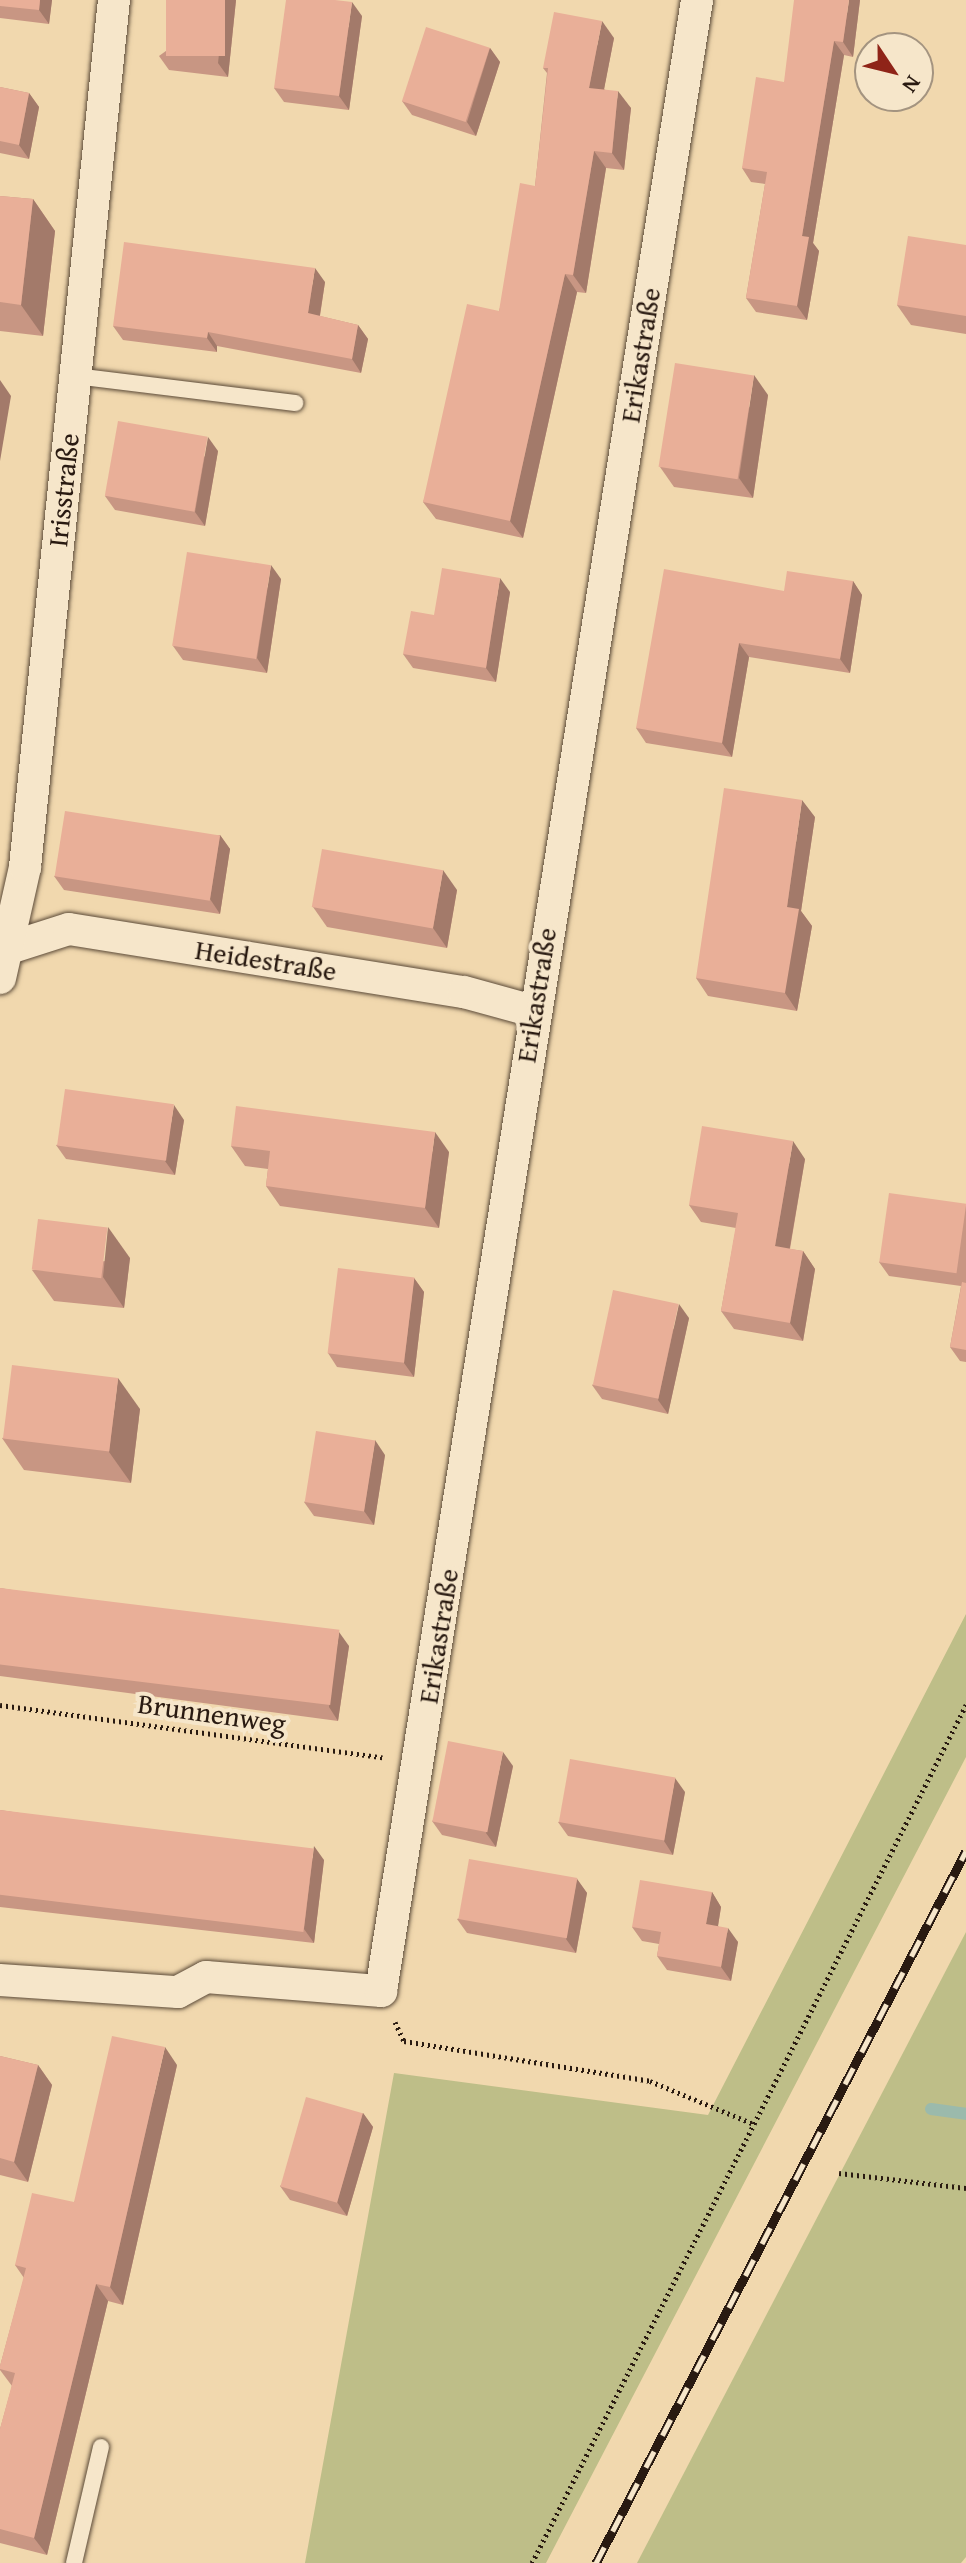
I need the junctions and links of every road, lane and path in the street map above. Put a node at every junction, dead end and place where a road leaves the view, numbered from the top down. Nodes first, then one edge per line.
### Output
1 (114, 0) edge
2 (697, 0) edge
3 (75, 376) junction
4 (295, 403) dead end
5 (1, 960) edge
6 (533, 1011) junction
7 (0, 1705) edge
8 (966, 1705) edge
9 (418, 1762) junction
10 (0, 1980) edge
11 (381, 1991) junction
12 (754, 2124) junction
13 (839, 2173) dead end
14 (966, 2188) edge
15 (101, 2447) dead end
16 (74, 2563) edge
17 (532, 2563) edge

1 - 3 street, Irisstraße
2 - 6 street, Erikastraße
3 - 4 lane
3 - 5 street, Irisstraße
5 - 6 street, Heidestraße
6 - 9 street, Erikastraße
7 - 9 path, Brunnenweg
8 - 12 path
9 - 11 street, Erikastraße
10 - 11 street
11 - 12 path
12 - 17 path
13 - 14 path
15 - 16 lane

